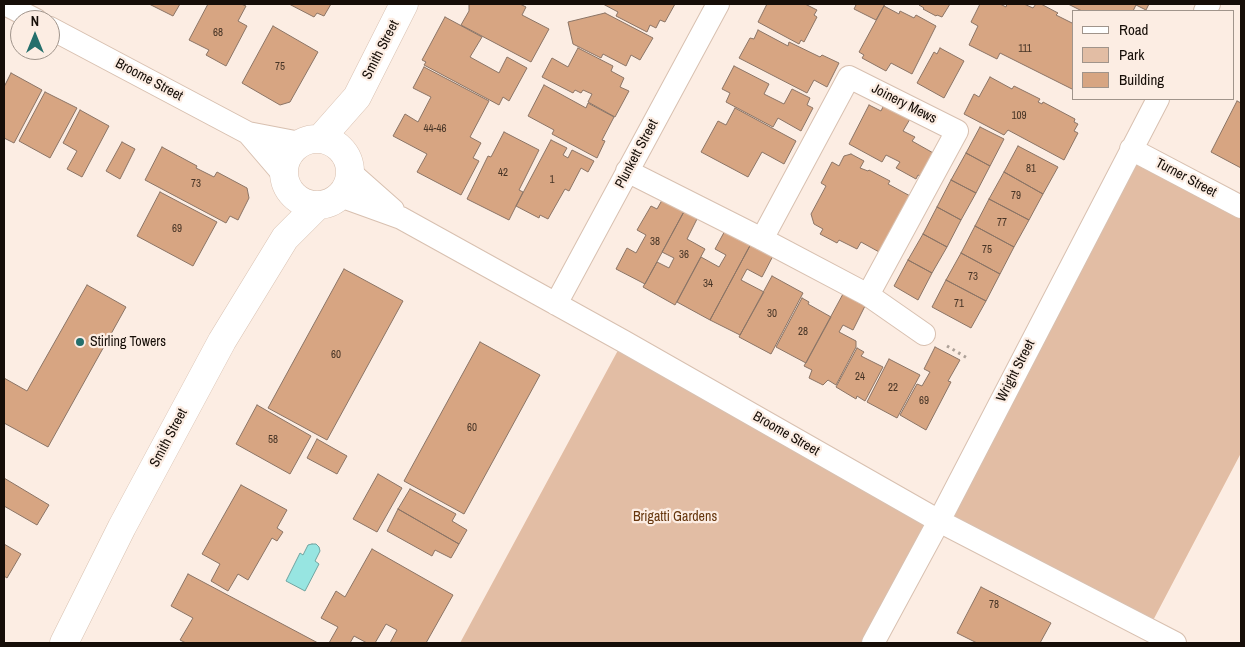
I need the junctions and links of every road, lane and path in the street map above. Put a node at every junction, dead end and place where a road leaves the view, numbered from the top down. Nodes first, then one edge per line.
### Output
1 (5, 4) edge
2 (404, 4) edge
3 (718, 4) edge
4 (17, 10) edge
5 (60, 33) edge
6 (357, 97) junction
7 (1157, 100) edge
8 (248, 133) junction
9 (310, 141) junction
10 (1131, 149) junction
11 (627, 171) junction
12 (338, 182) junction
13 (287, 184) junction
14 (1241, 207) edge
15 (285, 238) junction
16 (762, 239) junction
17 (868, 295) junction
18 (556, 304) junction
19 (924, 334) dead end
20 (939, 521) junction
21 (64, 643) edge
22 (873, 643) edge
23 (1175, 643) edge

1 - 4 street
2 - 6 street, Smith Street
3 - 11 street, Plunkett Street
5 - 8 street, Broome Street
6 - 9 street, Smith Street
6 - 12 street, Smith Street
7 - 10 street, Wright Street
8 - 9 street, Broome Street
8 - 13 street, Broome Street
9 - 12 street
9 - 13 street
10 - 14 street, Turner Street
10 - 20 street, Wright Street
11 - 16 street
11 - 18 street, Plunkett Street
12 - 13 street
12 - 15 street, Smith Street
12 - 18 street, Broome Street
13 - 15 street, Smith Street
15 - 21 street, Smith Street
16 - 17 street
16 - 17 street, Joinery Mews
17 - 19 street
18 - 20 street, Broome Street
20 - 22 street, Wright Street
20 - 23 street, Broome Street

